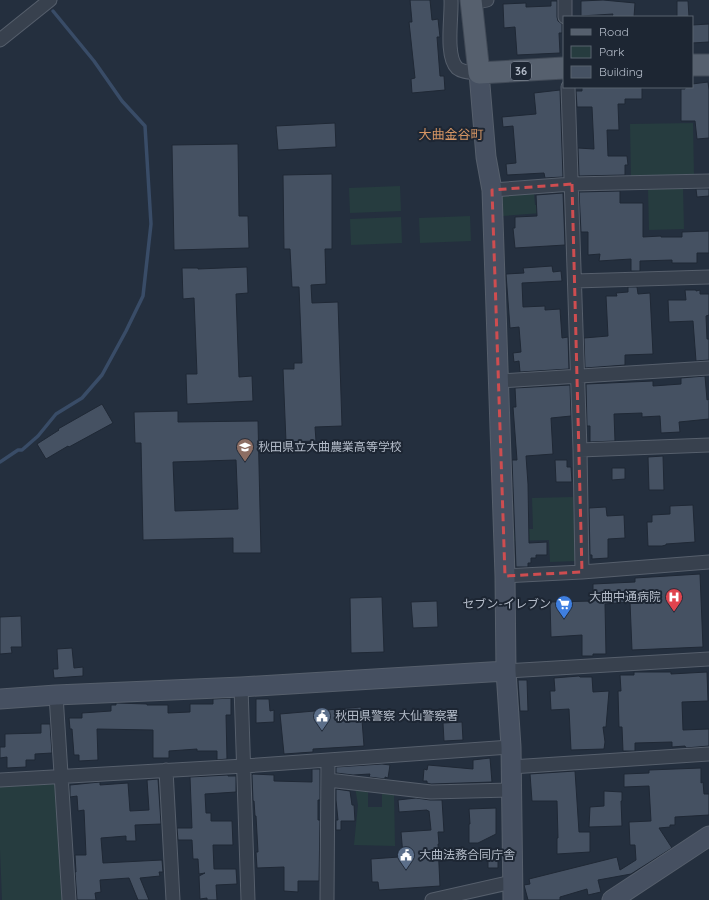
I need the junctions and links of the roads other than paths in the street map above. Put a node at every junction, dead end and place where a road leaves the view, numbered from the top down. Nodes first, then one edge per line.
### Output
1 (50, 0) edge
2 (451, 0) edge
3 (565, 0) edge
4 (476, 1) edge
5 (566, 16) edge
6 (0, 40) edge
7 (709, 65) edge
8 (693, 66) edge
9 (563, 68) edge
10 (479, 73) junction
11 (568, 88) edge
12 (709, 182) edge
13 (572, 184) junction
14 (492, 190) junction
15 (709, 277) edge
16 (575, 281) junction
17 (709, 368) edge
18 (578, 376) junction
19 (499, 381) junction
20 (709, 445) edge
21 (580, 450) junction
22 (709, 562) edge
23 (582, 572) junction
24 (505, 576) junction
25 (709, 659) edge
26 (506, 671) junction
27 (241, 687) junction
28 (56, 695) junction
29 (0, 699) edge
30 (511, 747) junction
31 (709, 754) edge
32 (328, 760) junction
33 (244, 766) junction
34 (511, 767) junction
35 (166, 770) junction
36 (62, 776) junction
37 (0, 780) edge
38 (328, 780) junction
39 (511, 790) junction
40 (709, 836) edge
41 (512, 891) edge
42 (69, 900) edge
43 (173, 900) edge
44 (248, 900) edge
45 (327, 900) edge
46 (432, 900) edge
47 (612, 900) edge

1 - 6 street
2 - 10 street
3 - 5 street
4 - 10 main road
7 - 8 main road
9 - 10 main road, 36
10 - 14 street
11 - 13 street
12 - 13 street
13 - 14 street
13 - 16 street
14 - 19 street
15 - 16 street
16 - 18 street
17 - 18 street
18 - 19 street
18 - 21 street
19 - 24 street
20 - 21 street
21 - 23 street
22 - 23 street
23 - 24 street
24 - 26 street
25 - 26 street
26 - 27 street
26 - 30 street
27 - 28 street
27 - 33 street
28 - 29 street
28 - 36 street
30 - 32 street
30 - 34 street
31 - 34 street
32 - 33 street
32 - 38 street
33 - 35 street
33 - 44 street
34 - 39 street
35 - 36 street
35 - 43 street
36 - 37 street
36 - 42 street
38 - 39 street
38 - 45 street
39 - 41 street
40 - 47 street
41 - 46 street

